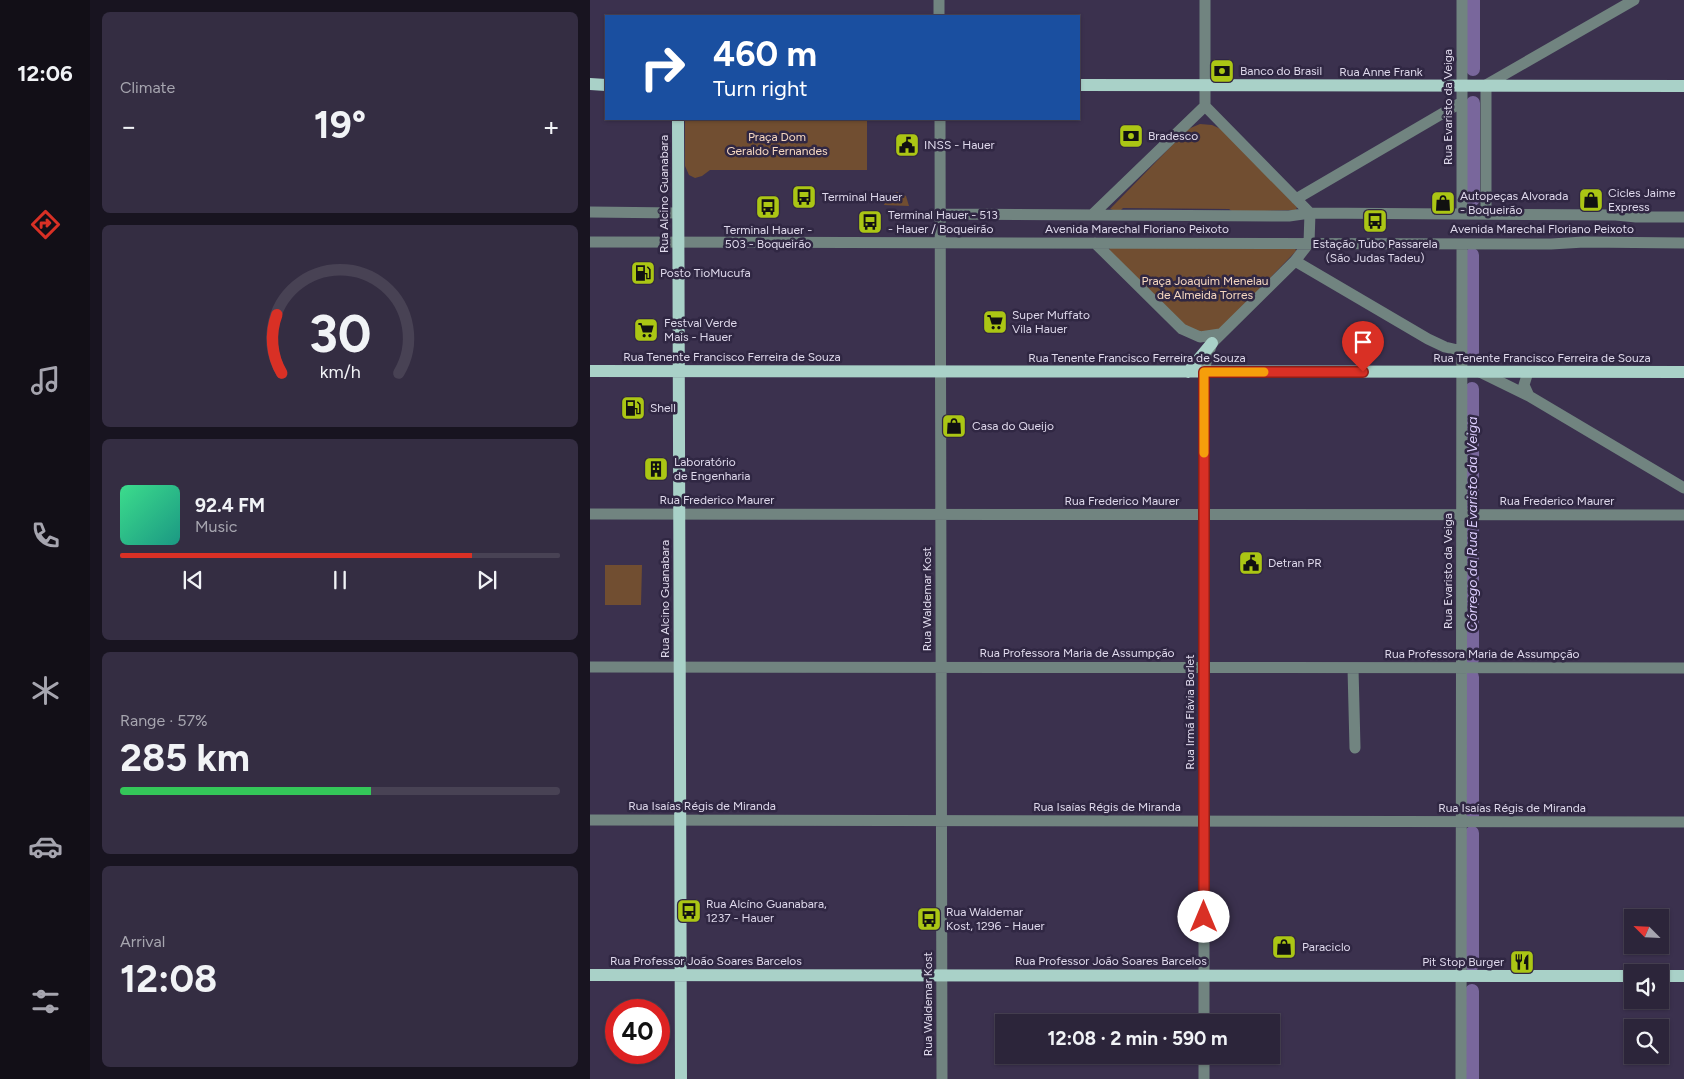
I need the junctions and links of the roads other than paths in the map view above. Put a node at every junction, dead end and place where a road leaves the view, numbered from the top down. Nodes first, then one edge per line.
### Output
1 (940, 0) edge
2 (1205, 0) edge
3 (1462, 0) edge
4 (1634, 0) edge
5 (940, 15) edge
6 (590, 84) edge
7 (605, 84) edge
8 (1080, 85) edge
9 (1205, 85) junction
10 (1462, 86) junction
11 (1486, 86) junction
12 (1684, 86) edge
13 (1462, 102) junction
14 (1205, 106) junction
15 (678, 120) edge
16 (940, 120) edge
17 (1296, 199) junction
18 (590, 212) edge
19 (678, 213) junction
20 (1310, 213) junction
21 (940, 214) junction
22 (1462, 214) junction
23 (1486, 214) junction
24 (1092, 215) junction
25 (1684, 217) edge
26 (590, 242) edge
27 (678, 242) junction
28 (940, 242) junction
29 (1684, 242) edge
30 (1095, 243) junction
31 (1309, 243) junction
32 (1462, 244) junction
33 (1295, 262) junction
34 (1217, 338) junction
35 (1462, 351) junction
36 (590, 371) edge
37 (678, 371) junction
38 (940, 371) junction
39 (1188, 372) junction
40 (1204, 372) junction
41 (1462, 372) junction
42 (1480, 372) junction
43 (1528, 372) junction
44 (1684, 372) edge
45 (1529, 396) junction
46 (1684, 488) edge
47 (590, 514) edge
48 (679, 514) junction
49 (941, 514) junction
50 (1204, 515) junction
51 (1465, 515) junction
52 (1684, 515) edge
53 (590, 667) edge
54 (679, 667) junction
55 (941, 667) junction
56 (1204, 667) junction
57 (1462, 667) junction
58 (1353, 668) junction
59 (1684, 668) edge
60 (1355, 748) dead end
61 (590, 820) edge
62 (680, 820) junction
63 (942, 820) junction
64 (1204, 821) junction
65 (1462, 821) junction
66 (1684, 822) edge
67 (590, 975) edge
68 (680, 975) junction
69 (942, 975) junction
70 (1204, 975) junction
71 (1461, 976) junction
72 (1624, 976) edge
73 (1669, 976) edge
74 (1684, 976) edge
75 (1204, 1014) edge
76 (1204, 1064) edge
77 (681, 1079) edge
78 (942, 1079) edge
79 (1204, 1079) edge
80 (1461, 1079) edge

1 - 5 street
2 - 9 street
3 - 10 street, Rua Evaristo da Veiga
4 - 11 street
6 - 7 main road
8 - 9 main road, Rua Anne Frank
9 - 10 main road, Rua Anne Frank
9 - 14 street
10 - 11 main road, Rua Anne Frank
10 - 13 street, Rua Evaristo da Veiga
11 - 12 main road, Rua Anne Frank
11 - 23 street
13 - 17 street
13 - 22 street, Rua Evaristo da Veiga
14 - 17 street
14 - 24 street
15 - 19 main road, Rua Alcino Guanabara
16 - 21 street, Rua Waldemar Kost
17 - 20 street
18 - 19 street
19 - 27 main road, Rua Alcino Guanabara
20 - 22 street, Avenida Marechal Floriano Peixoto
20 - 24 street, Avenida Marechal Floriano Peixoto
20 - 31 street
21 - 24 street, Avenida Marechal Floriano Peixoto
21 - 28 street, Rua Waldemar Kost
22 - 23 street, Avenida Marechal Floriano Peixoto
23 - 25 street, Avenida Marechal Floriano Peixoto
26 - 27 street, Avenida Marechal Floriano Peixoto
27 - 28 street, Avenida Marechal Floriano Peixoto
27 - 37 main road, Rua Alcino Guanabara
28 - 30 street, Avenida Marechal Floriano Peixoto
28 - 38 street, Rua Waldemar Kost
29 - 32 street, Avenida Marechal Floriano Peixoto
30 - 31 street, Avenida Marechal Floriano Peixoto
30 - 34 street
31 - 32 street, Avenida Marechal Floriano Peixoto
31 - 33 street
32 - 35 street, Rua Evaristo da Veiga
33 - 34 street
33 - 35 street
34 - 39 main road
34 - 40 street, Rua Irmã Flávia Borlet
35 - 41 street, Rua Evaristo da Veiga
36 - 37 main road, Rua Tenente Francisco Ferreira de Souza
37 - 38 main road, Rua Tenente Francisco Ferreira de Souza
37 - 48 main road, Rua Alcino Guanabara
38 - 39 main road, Rua Tenente Francisco Ferreira de Souza
38 - 49 street, Rua Waldemar Kost
39 - 40 main road, Rua Tenente Francisco Ferreira de Souza
40 - 41 main road, Rua Tenente Francisco Ferreira de Souza
40 - 50 street, Rua Irmã Flávia Borlet
41 - 42 main road, Rua Tenente Francisco Ferreira de Souza
41 - 51 street, Rua Evaristo da Veiga
42 - 43 main road, Rua Tenente Francisco Ferreira de Souza
42 - 45 street
43 - 44 main road, Rua Tenente Francisco Ferreira de Souza
43 - 45 street
45 - 46 street
47 - 48 street, Rua Frederico Maurer
48 - 49 street, Rua Frederico Maurer
48 - 54 main road, Rua Alcino Guanabara
49 - 50 street, Rua Frederico Maurer
49 - 55 street, Rua Waldemar Kost
50 - 51 street, Rua Frederico Maurer
50 - 56 street, Rua Irmã Flávia Borlet
51 - 52 street, Rua Frederico Maurer
51 - 57 street, Rua Evaristo da Veiga
53 - 54 street, Rua Professora Maria de Assumpção
54 - 55 street, Rua Professora Maria de Assumpção
54 - 62 main road, Rua Alcino Guanabara
55 - 56 street, Rua Professora Maria de Assumpção
55 - 63 street, Rua Waldemar Kost
56 - 58 street, Rua Professora Maria de Assumpção
56 - 64 street, Rua Irmã Flávia Borlet
57 - 58 street, Rua Professora Maria de Assumpção
57 - 59 street, Rua Professora Maria de Assumpção
57 - 65 street, Rua Evaristo da Veiga
58 - 60 street
61 - 62 street, Rua Isaías Régis de Miranda
62 - 63 street, Rua Isaías Régis de Miranda
62 - 68 main road, Rua Alcino Guanabara
63 - 64 street, Rua Isaías Régis de Miranda
63 - 69 street, Rua Waldemar Kost
64 - 65 street, Rua Isaías Régis de Miranda
64 - 70 street, Rua Irmã Flávia Borlet
65 - 66 street, Rua Isaías Régis de Miranda
65 - 71 street, Rua Evaristo da Veiga
67 - 68 main road, Rua Professor João Soares Barcelos
68 - 69 main road, Rua Professor João Soares Barcelos
68 - 77 main road, Rua Alcino Guanabara
69 - 70 main road, Rua Professor João Soares Barcelos
69 - 78 street, Rua Waldemar Kost
70 - 71 main road, Rua Professor João Soares Barcelos
70 - 75 street, Rua Irmã Flávia Borlet
71 - 72 main road, Rua Professor João Soares Barcelos
71 - 80 street, Rua Evaristo da Veiga
73 - 74 main road
76 - 79 street

